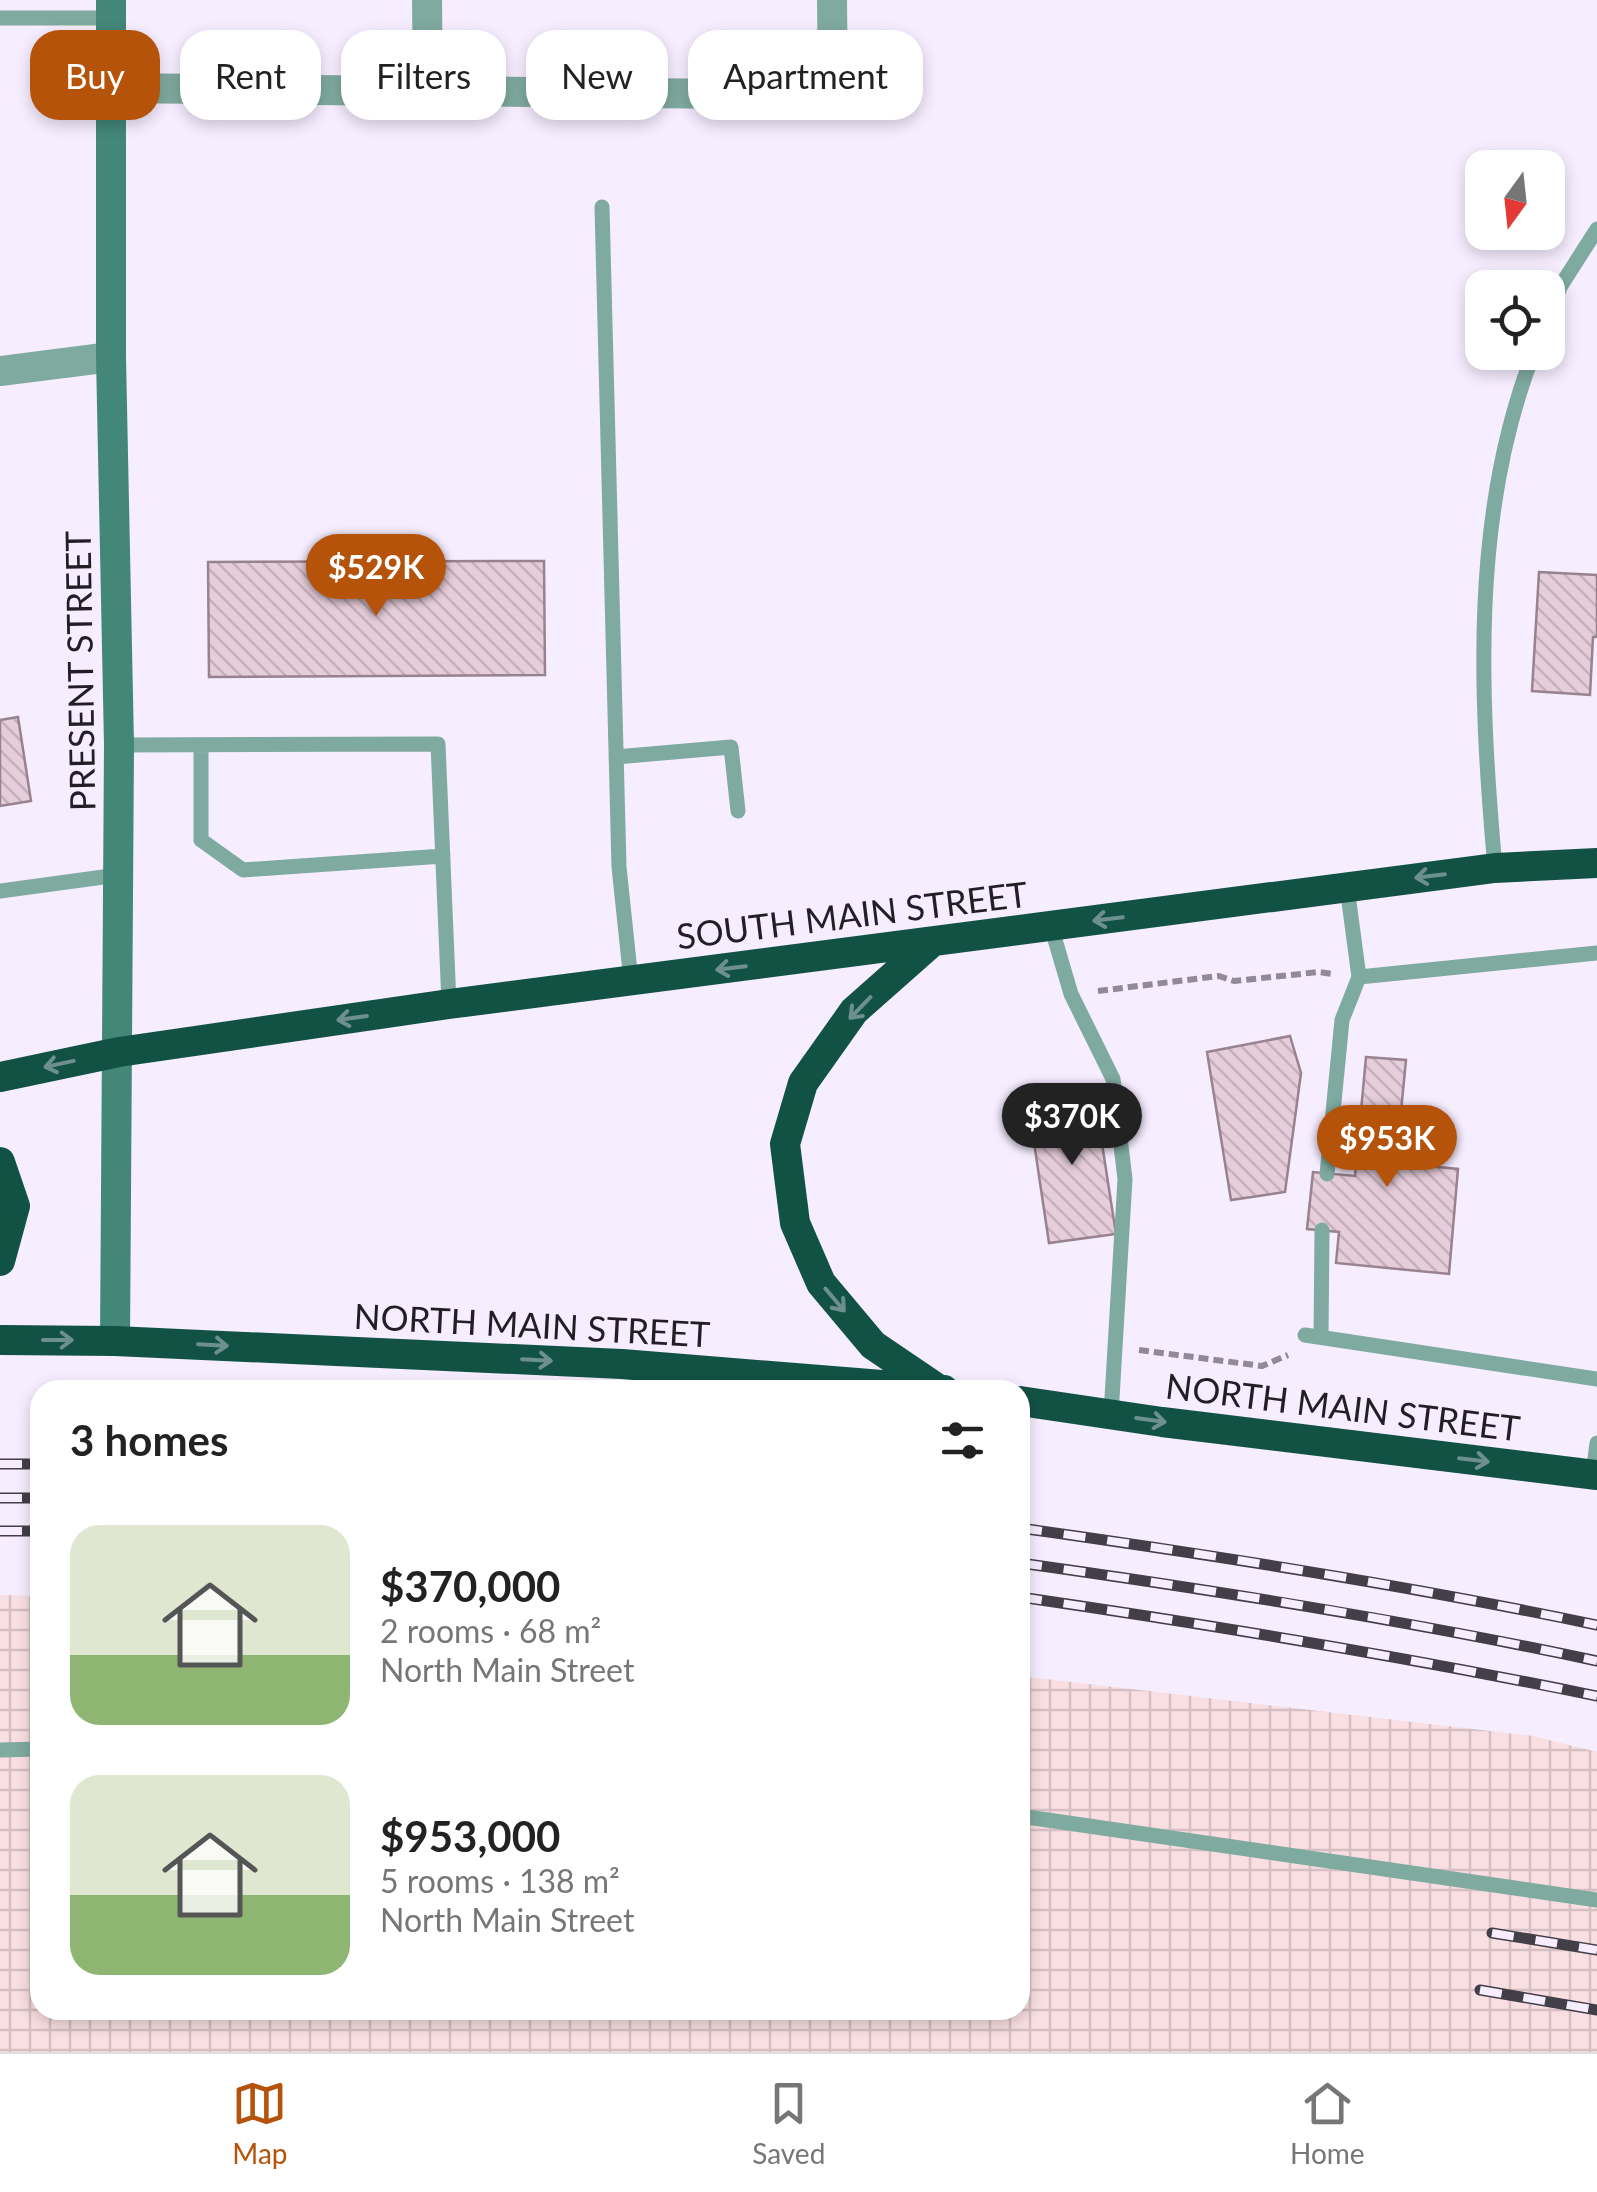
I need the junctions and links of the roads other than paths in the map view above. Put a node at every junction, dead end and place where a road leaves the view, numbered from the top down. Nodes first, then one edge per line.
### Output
1 (427, 0) edge
2 (832, 0) edge
3 (111, 9) edge
4 (0, 18) edge
5 (427, 30) edge
6 (160, 89) edge
7 (341, 91) edge
8 (506, 93) edge
9 (112, 120) edge
10 (602, 207) dead end
11 (1597, 229) edge
12 (1565, 279) edge
13 (112, 357) junction
14 (1527, 370) edge
15 (0, 371) edge
16 (200, 745) junction
17 (119, 746) junction
18 (616, 757) junction
19 (738, 811) dead end
20 (443, 856) junction
21 (1597, 864) edge
22 (1494, 868) junction
23 (118, 875) junction
24 (1346, 887) junction
25 (0, 892) edge
26 (1052, 926) junction
27 (932, 942) junction
28 (1597, 953) edge
29 (1359, 976) junction
30 (631, 981) junction
31 (449, 1004) junction
32 (119, 1052) junction
33 (0, 1077) edge
34 (0, 1162) edge
35 (1327, 1174) dead end
36 (1322, 1230) dead end
37 (0, 1261) edge
38 (0, 1340) edge
39 (116, 1341) junction
40 (1597, 1379) edge
41 (818, 1380) edge
42 (926, 1380) edge
43 (1030, 1403) edge
44 (1111, 1415) junction
45 (1597, 1443) edge
46 (1595, 1474) edge
47 (30, 1749) edge
48 (0, 1750) edge
49 (1030, 1817) edge
50 (1597, 1900) edge

1 - 5 street
2 - 8 street
3 - 4 lane
6 - 7 street
9 - 13 street, PRESENT STREET
10 - 18 lane
11 - 12 lane
13 - 15 street
13 - 17 street, PRESENT STREET
14 - 22 lane
16 - 17 lane
16 - 20 lane
16 - 20 lane
17 - 23 street, PRESENT STREET
18 - 19 lane
18 - 30 lane
20 - 31 lane
21 - 22 highway, SOUTH MAIN STREET
22 -> 24 highway, SOUTH MAIN STREET
23 - 25 lane
23 - 32 street, PRESENT STREET
24 -> 26 highway, SOUTH MAIN STREET
24 - 29 lane
26 - 27 highway, SOUTH MAIN STREET
26 - 44 lane
27 -> 30 highway, SOUTH MAIN STREET
27 -> 42 highway
28 - 29 lane
29 - 35 lane
30 - 31 highway, SOUTH MAIN STREET
31 -> 32 highway, SOUTH MAIN STREET
32 -> 33 highway, SOUTH MAIN STREET
32 - 39 street, PRESENT STREET
34 - 37 highway
36 - 40 lane
38 -> 39 highway, NORTH MAIN STREET
39 -> 41 highway, NORTH MAIN STREET
43 - 44 highway, NORTH MAIN STREET
44 -> 46 highway, NORTH MAIN STREET
45 - 46 lane
47 - 48 lane
49 - 50 lane

